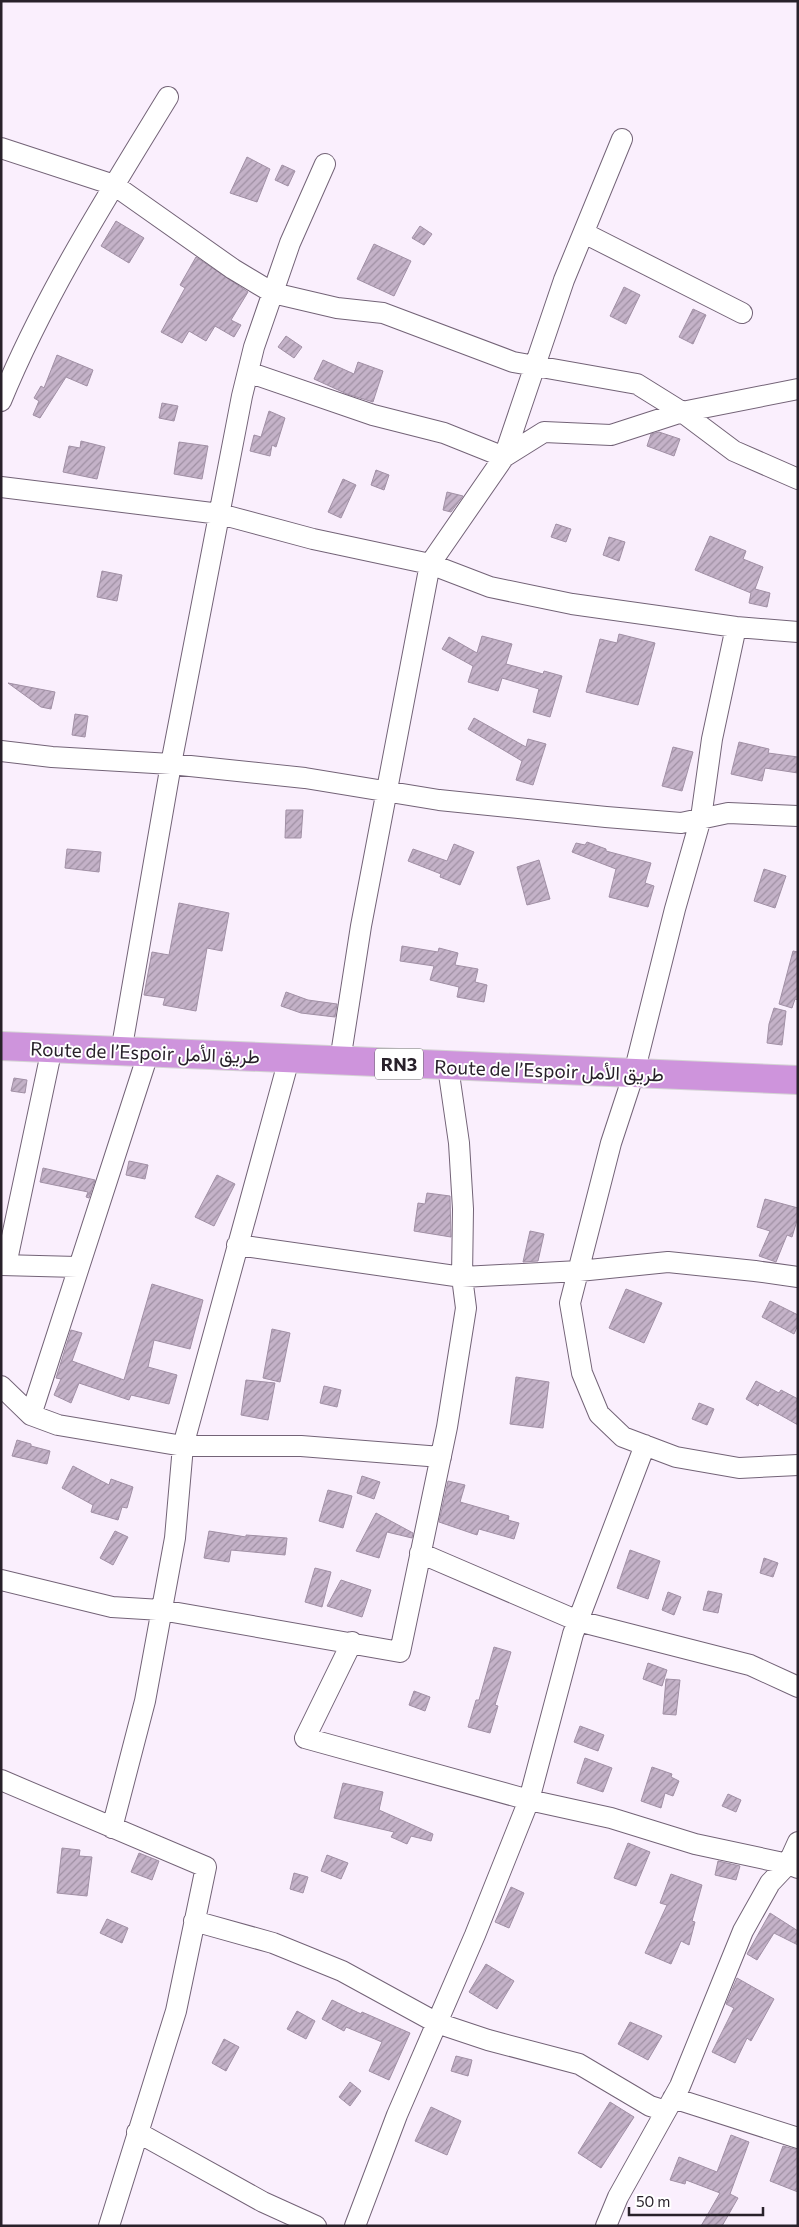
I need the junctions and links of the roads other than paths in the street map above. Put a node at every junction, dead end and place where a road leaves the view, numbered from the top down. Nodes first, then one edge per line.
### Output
1 (168, 97) dead end
2 (622, 139) dead end
3 (1, 148) edge
4 (325, 164) dead end
5 (114, 185) junction
6 (584, 233) junction
7 (273, 293) junction
8 (742, 313) dead end
9 (534, 366) junction
10 (248, 372) junction
11 (798, 390) edge
12 (1, 401) edge
13 (682, 412) junction
14 (504, 457) junction
15 (798, 479) edge
16 (3, 493) edge
17 (220, 514) junction
18 (430, 564) junction
19 (736, 627) junction
20 (798, 632) edge
21 (1, 752) edge
22 (171, 764) junction
23 (386, 791) junction
24 (798, 816) edge
25 (701, 818) junction
26 (1, 1046) edge
27 (52, 1048) junction
28 (149, 1051) junction
29 (121, 1052) junction
30 (289, 1059) junction
31 (340, 1061) junction
32 (448, 1067) junction
33 (634, 1073) junction
34 (798, 1080) edge
35 (237, 1245) junction
36 (4, 1265) edge
37 (77, 1267) junction
38 (579, 1271) junction
39 (462, 1277) junction
40 (798, 1277) edge
41 (1, 1386) edge
42 (31, 1415) junction
43 (644, 1445) junction
44 (183, 1446) junction
45 (441, 1457) junction
46 (798, 1465) edge
47 (420, 1553) junction
48 (1, 1580) edge
49 (161, 1610) junction
50 (578, 1621) junction
51 (352, 1642) junction
52 (798, 1687) edge
53 (1, 1780) edge
54 (529, 1800) junction
55 (112, 1828) junction
56 (798, 1842) edge
57 (793, 1866) edge
58 (194, 1921) junction
59 (437, 2023) junction
60 (670, 2105) junction
61 (137, 2132) junction
62 (798, 2138) edge
63 (109, 2226) edge
64 (316, 2226) edge
65 (355, 2226) edge
66 (606, 2226) edge

1 - 5 street
2 - 6 street
3 - 5 street
4 - 7 street
5 - 7 street
5 - 12 street
6 - 8 street
6 - 9 street
7 - 9 street
7 - 10 street
9 - 13 street
9 - 14 street
10 - 14 street
10 - 17 street
11 - 13 street
13 - 14 street
13 - 15 street
14 - 18 street
16 - 17 street
17 - 18 street
17 - 22 street
18 - 19 street
18 - 23 street
19 - 20 street
19 - 25 street
21 - 22 street
22 - 23 street
22 - 29 street
23 - 25 street
23 - 31 street
24 - 25 street
25 - 33 street
26 - 27 highway, Route de l’Espoir طريق الأمل / RN3
27 - 29 highway, Route de l’Espoir طريق الأمل / RN3
27 - 36 street
28 - 29 highway, Route de l’Espoir طريق الأمل / RN3
28 - 30 highway, Route de l’Espoir طريق الأمل / RN3
28 - 37 street
30 - 31 highway, Route de l’Espoir طريق الأمل / RN3
30 - 35 street
31 - 32 highway, Route de l’Espoir طريق الأمل / RN3
32 - 33 highway, Route de l’Espoir طريق الأمل / RN3
32 - 39 street
33 - 34 highway, Route de l’Espoir طريق الأمل / RN3
33 - 38 street
35 - 39 street
35 - 44 street
36 - 37 street
37 - 42 street
38 - 39 street
38 - 40 street
38 - 43 street
39 - 45 street
41 - 42 street
42 - 44 street
43 - 46 street
43 - 50 street
44 - 45 street
44 - 49 street
45 - 47 street
47 - 50 street
47 - 51 street
48 - 49 street
49 - 51 street
49 - 55 street
50 - 52 street
50 - 54 street
51 - 54 street
53 - 55 street
54 - 57 street
54 - 59 street
55 - 58 street
56 - 57 street
57 - 60 street
58 - 59 street
58 - 61 street
59 - 60 street
59 - 65 street
60 - 62 street
60 - 66 street
61 - 63 street
61 - 64 street

